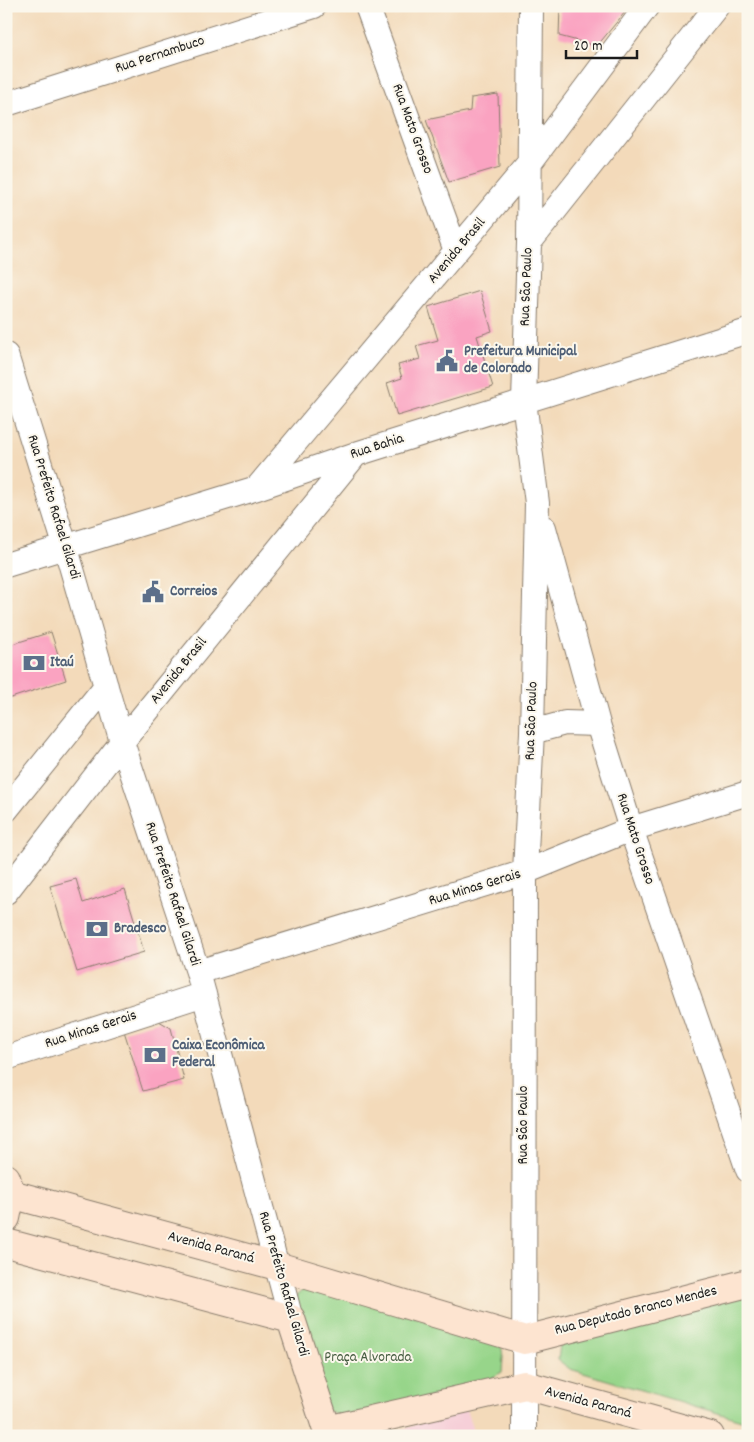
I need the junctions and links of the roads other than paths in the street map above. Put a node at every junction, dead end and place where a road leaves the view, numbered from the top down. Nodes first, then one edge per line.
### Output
1 (314, 6) edge
2 (367, 6) edge
3 (531, 6) edge
4 (648, 6) edge
5 (716, 6) edge
6 (6, 104) edge
7 (529, 164) junction
8 (529, 244) junction
9 (456, 252) junction
10 (748, 331) edge
11 (6, 355) edge
12 (524, 401) junction
13 (356, 454) junction
14 (257, 488) junction
15 (537, 503) junction
16 (65, 545) junction
17 (6, 565) edge
18 (106, 686) junction
19 (598, 724) junction
20 (532, 732) junction
21 (122, 742) junction
22 (748, 793) edge
23 (6, 810) edge
24 (631, 829) junction
25 (525, 872) junction
26 (6, 892) edge
27 (201, 983) junction
28 (6, 1058) edge
29 (748, 1170) edge
30 (8, 1197) edge
31 (6, 1243) edge
32 (277, 1266) junction
33 (748, 1283) edge
34 (291, 1319) junction
35 (525, 1340) junction
36 (525, 1385) junction
37 (322, 1434) edge
38 (524, 1436) edge
39 (710, 1436) edge

1 - 6 street, Rua Pernambuco
2 - 9 street, Rua Mato Grosso
3 - 7 street, Rua São Paulo
4 - 7 street, Avenida Brasil
5 - 8 street
7 - 8 street, Rua São Paulo
7 - 9 street, Avenida Brasil
8 - 12 street, Rua São Paulo
9 - 14 street, Avenida Brasil
10 - 12 street, Rua Bahia
11 - 16 street, Rua Prefeito Rafael Gilardi
12 - 13 street, Rua Bahia
12 - 15 street, Rua São Paulo
13 - 14 street, Rua Bahia
13 - 21 street, Avenida Brasil
14 - 16 street, Rua Bahia
15 - 19 street, Rua Mato Grosso
15 - 20 street, Rua São Paulo
16 - 17 street, Rua Bahia
16 - 18 street, Rua Prefeito Rafael Gilardi
18 - 21 street, Rua Prefeito Rafael Gilardi
18 - 23 street
19 - 20 street
19 - 24 street, Rua Mato Grosso
20 - 25 street, Rua São Paulo
21 - 26 street, Avenida Brasil
21 - 27 street, Rua Prefeito Rafael Gilardi
22 - 24 street, Rua Minas Gerais
24 - 25 street, Rua Minas Gerais
24 - 29 street, Rua Mato Grosso
25 - 27 street, Rua Minas Gerais
25 - 35 street, Rua São Paulo
27 - 28 street, Rua Minas Gerais
27 - 32 street, Rua Prefeito Rafael Gilardi
30 - 32 main road, Avenida Paraná
31 - 34 main road
32 - 34 street, Rua Prefeito Rafael Gilardi
32 - 35 main road, Avenida Paraná
33 - 35 main road, Rua Deputado Branco Mendes
34 - 37 main road, Rua Prefeito Rafael Gilardi
35 - 36 street, Rua São Paulo
36 - 37 main road
36 - 38 street, Rua São Paulo
36 - 39 main road, Avenida Paraná

